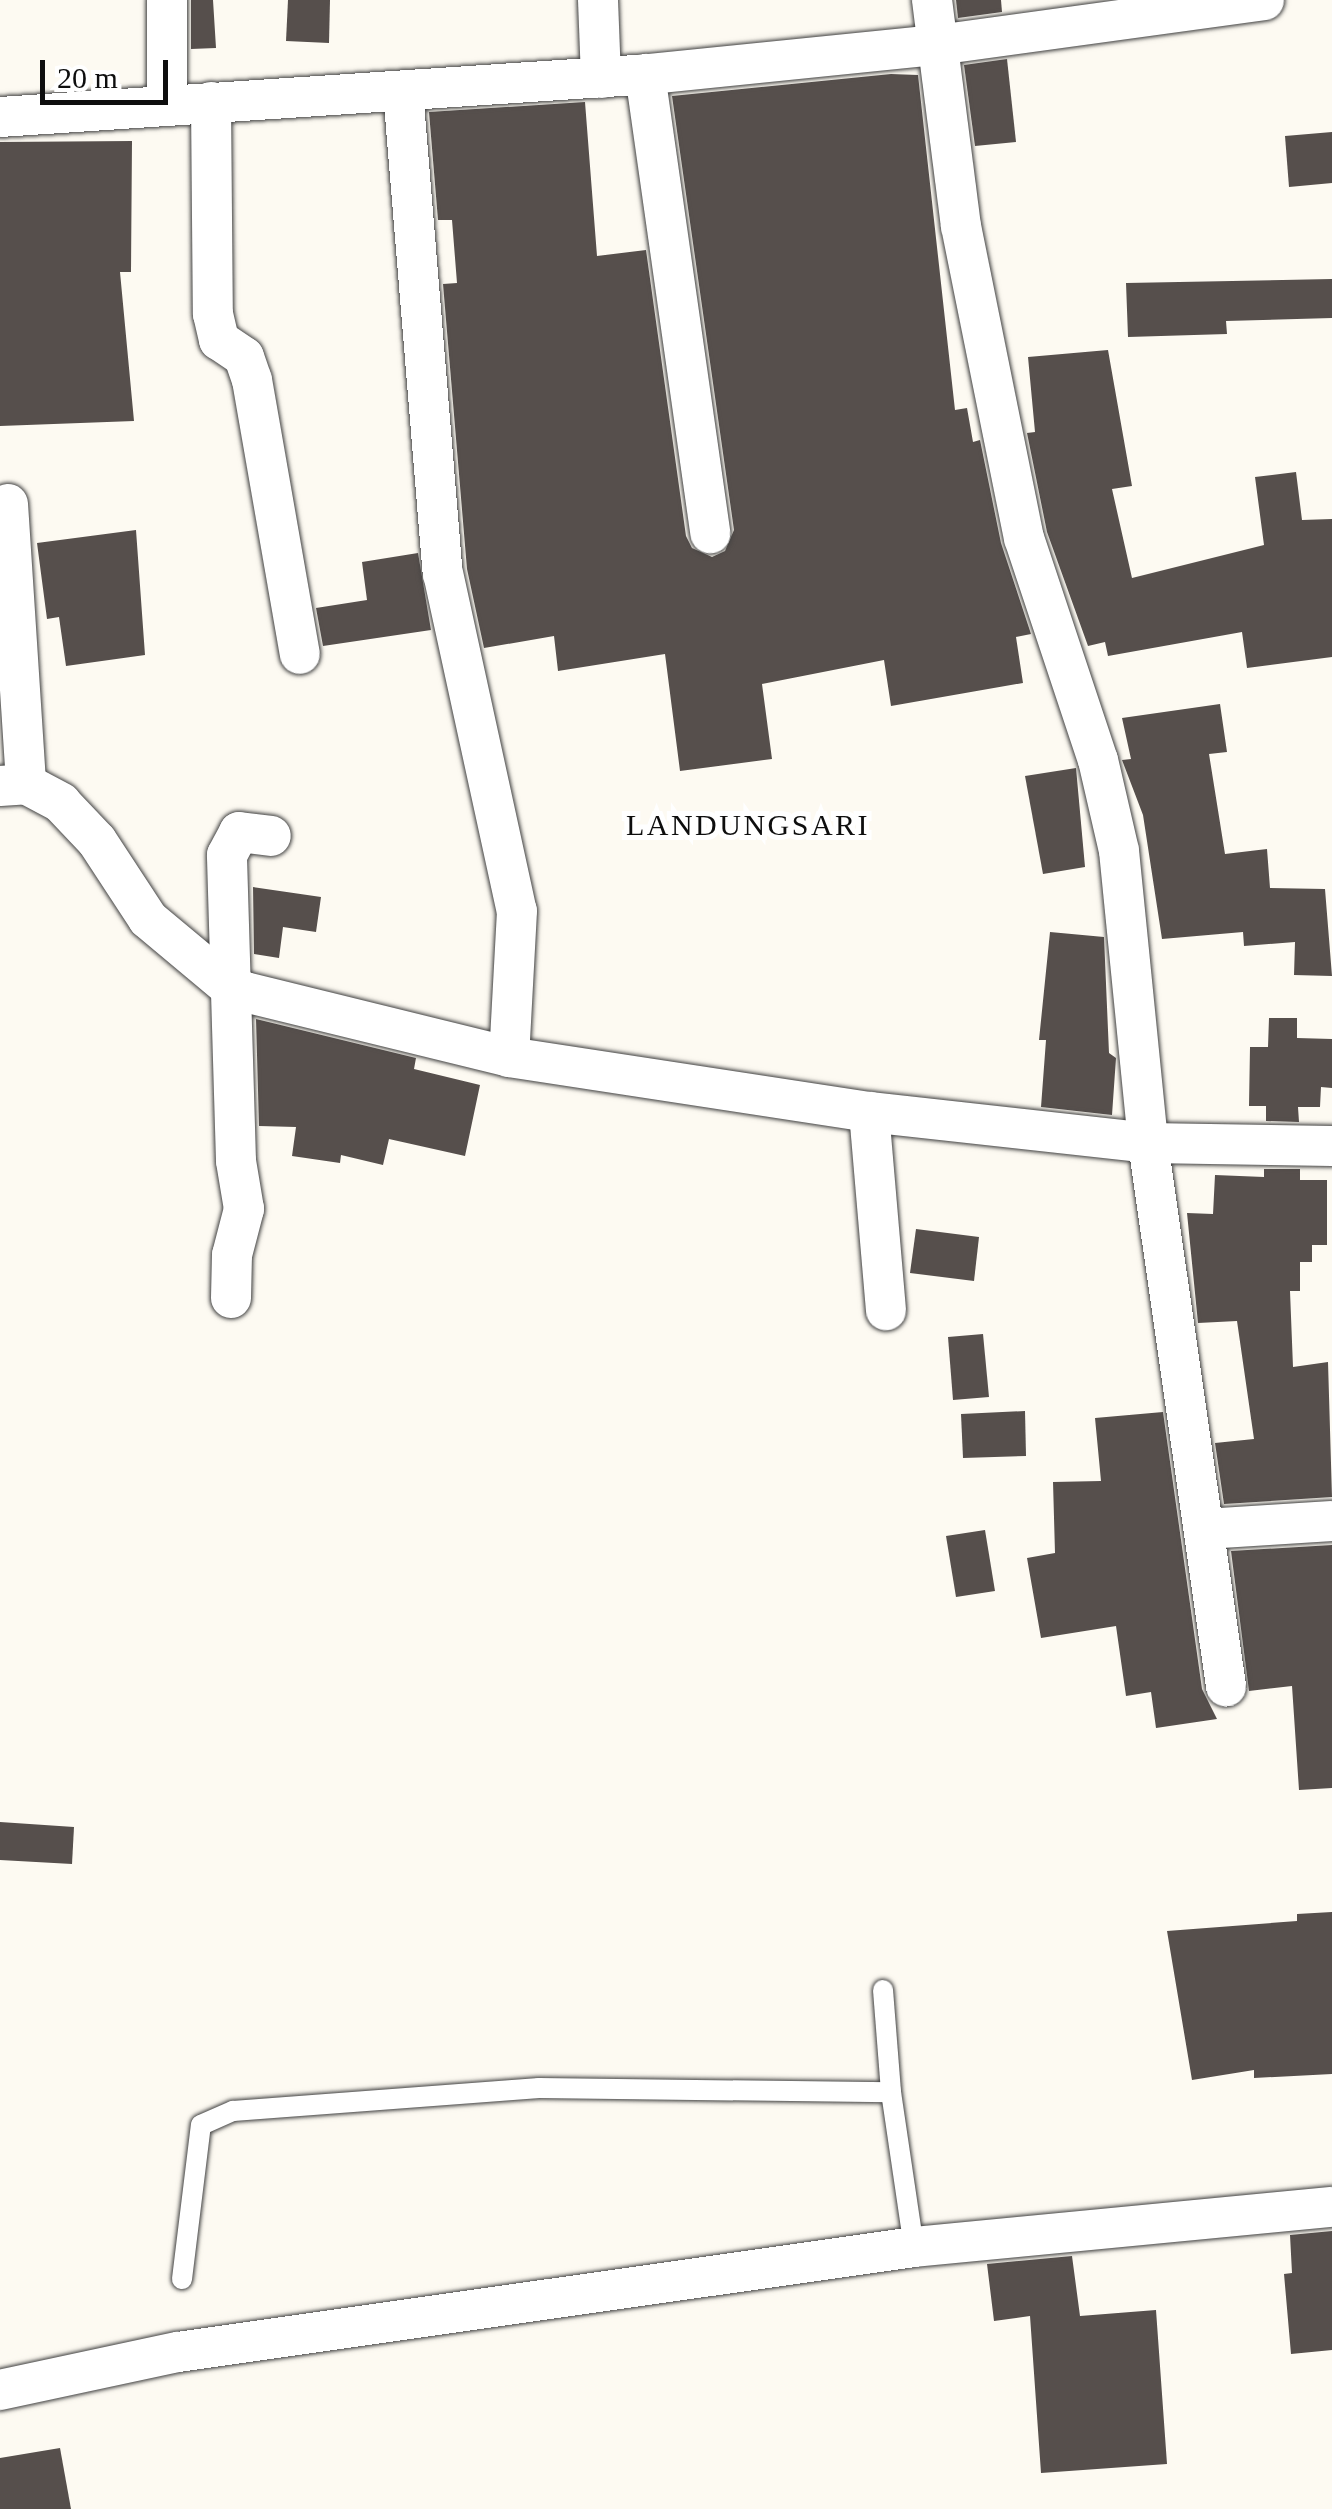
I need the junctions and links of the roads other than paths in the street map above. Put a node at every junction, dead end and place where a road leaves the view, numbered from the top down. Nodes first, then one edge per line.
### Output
1 (167, 0) edge
2 (598, 0) edge
3 (932, 0) edge
4 (1259, 0) edge
5 (937, 45) junction
6 (645, 74) junction
7 (601, 78) junction
8 (403, 91) junction
9 (211, 102) junction
10 (167, 105) junction
11 (0, 116) edge
12 (8, 504) dead end
13 (710, 533) dead end
14 (300, 654) dead end
15 (13, 785) edge
16 (271, 836) dead end
17 (228, 986) junction
18 (509, 1057) junction
19 (869, 1112) junction
20 (1148, 1143) junction
21 (1332, 1146) edge
22 (231, 1298) dead end
23 (886, 1310) dead end
24 (1332, 1520) edge
25 (1205, 1529) junction
26 (1226, 1686) dead end
27 (882, 1990) dead end
28 (891, 2092) junction
29 (1332, 2207) edge
30 (914, 2248) junction
31 (182, 2279) dead end
32 (0, 2390) edge

1 - 10 street
2 - 7 street
3 - 5 street
4 - 5 street
5 - 6 street
5 - 20 street
6 - 7 street
6 - 13 street
7 - 8 street
8 - 9 street
8 - 18 street
9 - 10 street
9 - 14 street
10 - 11 street
12 - 15 street
15 - 17 street
16 - 17 street
17 - 18 street
17 - 22 street
18 - 19 street
19 - 20 street
19 - 23 street
20 - 21 street
20 - 25 street
24 - 25 street
25 - 26 street
27 - 28 lane
28 - 30 lane
28 - 31 lane
29 - 30 street
30 - 32 street

